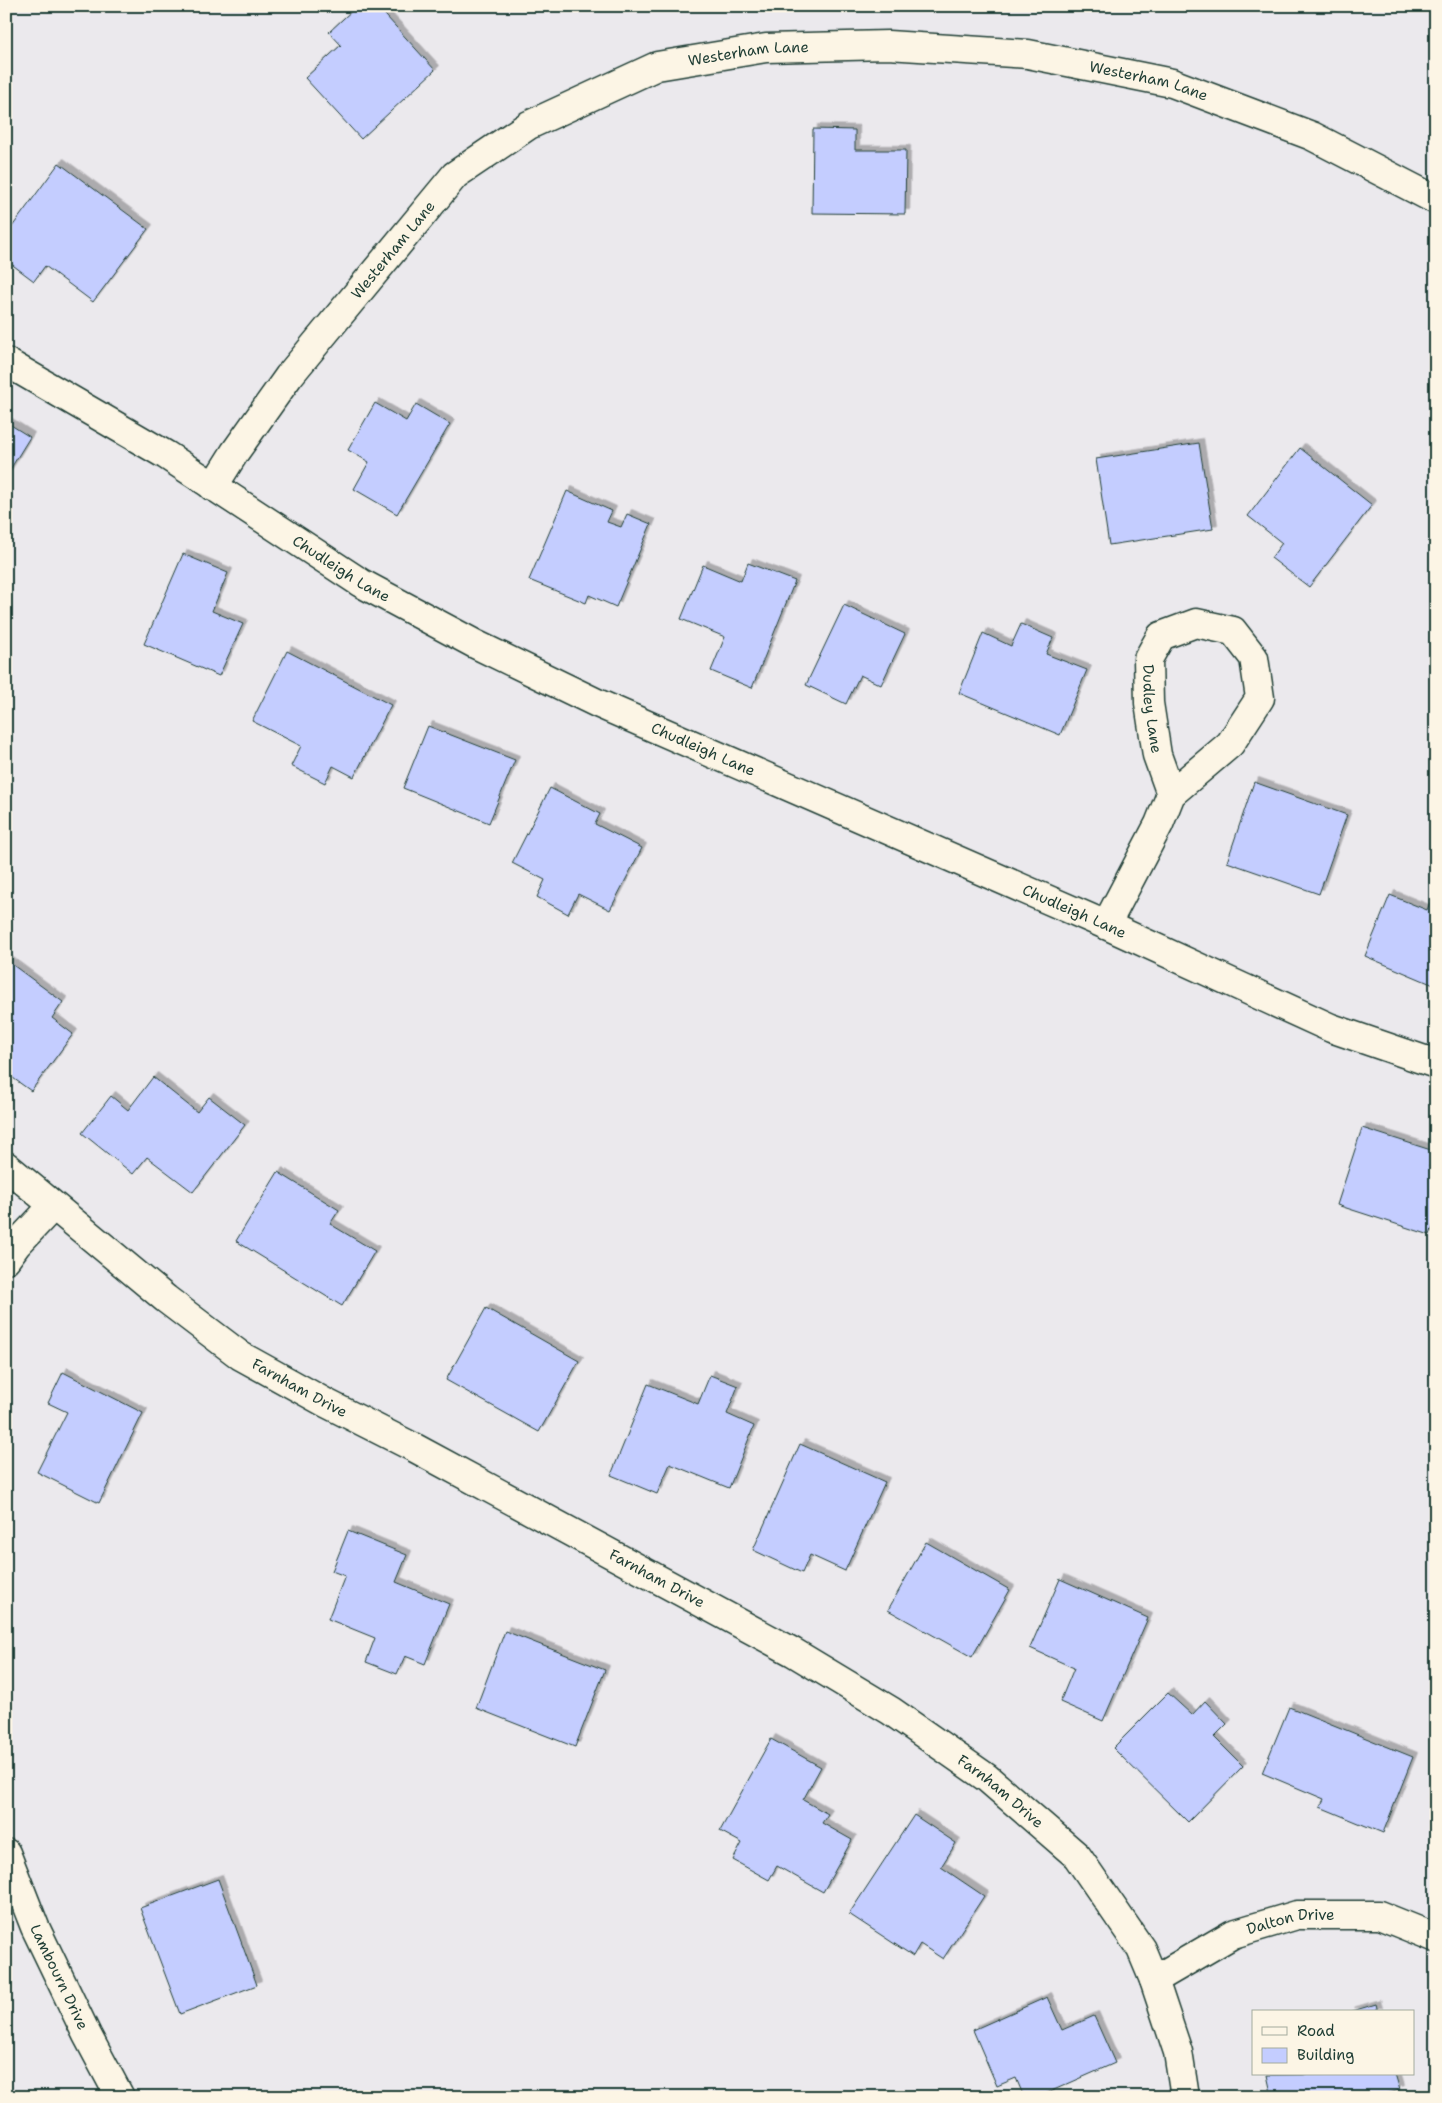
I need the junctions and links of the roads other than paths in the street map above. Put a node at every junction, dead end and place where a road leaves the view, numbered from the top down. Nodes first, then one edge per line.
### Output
1 (1436, 200) edge
2 (6, 362) edge
3 (213, 487) junction
4 (1171, 794) junction
5 (1106, 924) junction
6 (1436, 1064) edge
7 (6, 1166) edge
8 (53, 1206) junction
9 (6, 1259) edge
10 (6, 1853) edge
11 (1436, 1938) edge
12 (1154, 1980) junction
13 (120, 2097) edge
14 (1185, 2097) edge

1 - 3 street, Westerham Lane
2 - 3 street, Chudleigh Lane
3 - 5 street, Chudleigh Lane
4 - 4 street, Dudley Lane
4 - 5 street, Dudley Lane
5 - 6 street, Chudleigh Lane
7 - 8 street, Farnham Drive
8 - 9 street
8 - 12 street, Farnham Drive
10 - 13 street, Lambourn Drive
11 - 12 street, Dalton Drive
12 - 14 street, Farnham Drive

